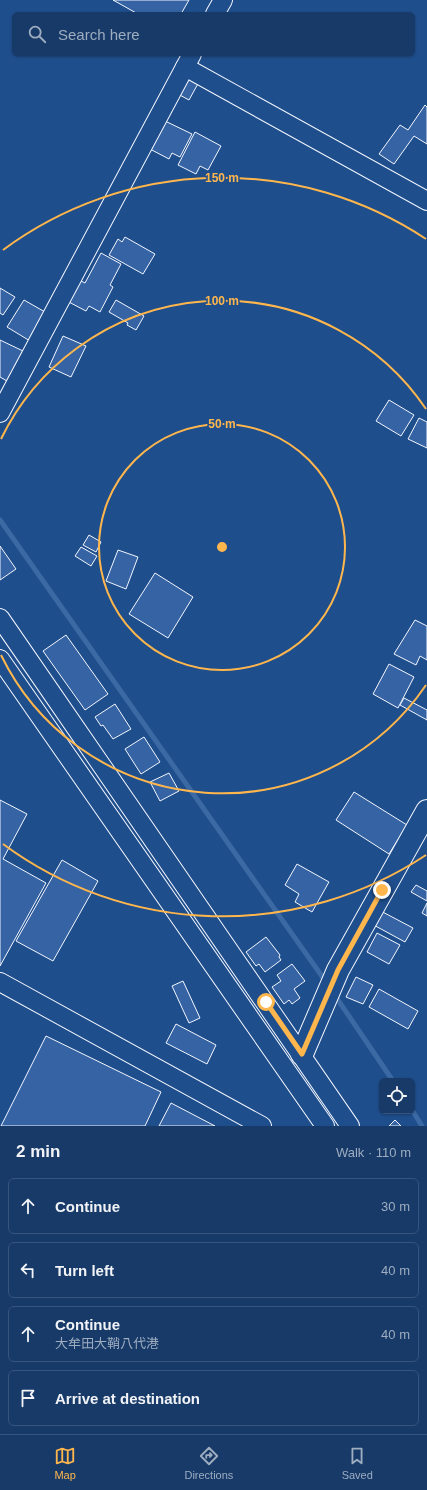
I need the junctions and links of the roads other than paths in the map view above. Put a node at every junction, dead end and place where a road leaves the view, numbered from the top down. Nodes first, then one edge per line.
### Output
1 (223, 0) edge
2 (216, 12) edge
3 (189, 60) edge
4 (427, 201) edge
5 (0, 413) edge
6 (0, 618) edge
7 (0, 659) edge
8 (427, 811) edge
9 (0, 982) edge
10 (302, 1054) junction
11 (262, 1126) edge
12 (325, 1126) edge
13 (350, 1126) edge

1 - 2 street
3 - 4 street
3 - 5 street
6 - 10 street
7 - 12 street
8 - 10 main road
9 - 11 street
10 - 13 street

